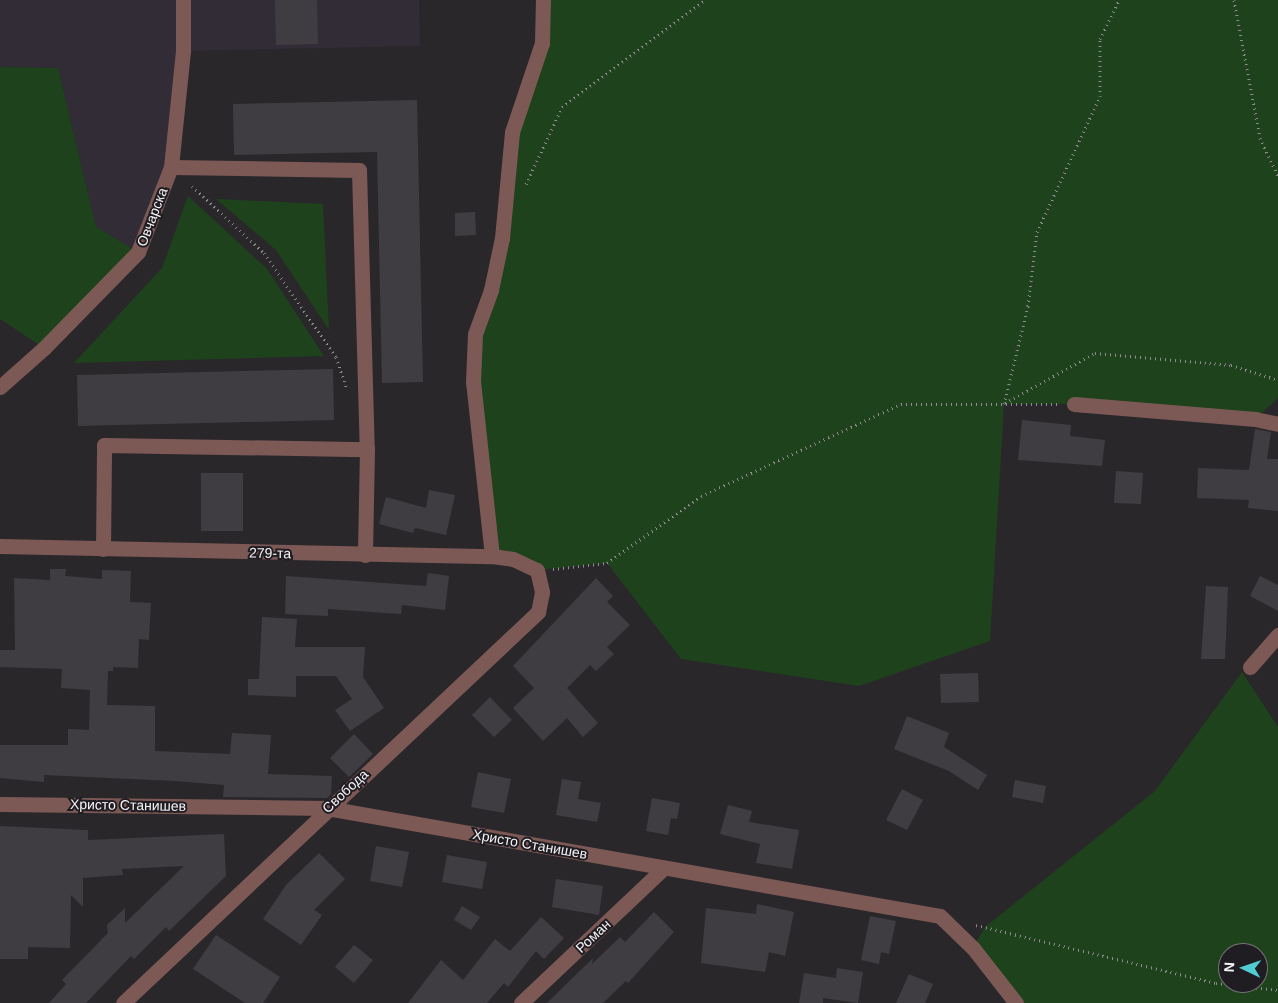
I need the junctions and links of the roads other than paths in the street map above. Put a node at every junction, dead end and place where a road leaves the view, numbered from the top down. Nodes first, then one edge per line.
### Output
1 (183, 0) edge
2 (543, 0) edge
3 (171, 167) junction
4 (0, 387) edge
5 (1074, 404) road end
6 (1278, 424) edge
7 (367, 449) junction
8 (0, 546) edge
9 (103, 549) junction
10 (365, 555) junction
11 (492, 556) junction
12 (537, 570) joint
13 (1278, 635) edge
14 (1250, 667) dead end
15 (0, 804) edge
16 (327, 808) junction
17 (664, 868) junction
18 (123, 1003) edge
19 (521, 1003) edge
20 (1016, 1003) edge

1 - 3 street, Овчарска
2 - 11 street
3 - 4 street, Овчарска
3 - 7 street
5 - 6 street
7 - 9 street
7 - 10 street
8 - 9 street, 279-та
9 - 10 street, 279-та
10 - 11 street, 279-та
11 - 12 street, 279-та
12 - 16 street, Свобода
13 - 14 street
15 - 16 street, Христо Станишев
16 - 17 street, Христо Станишев
16 - 18 street, Свобода
17 - 19 street, Роман
17 - 20 street, Христо Станишев

